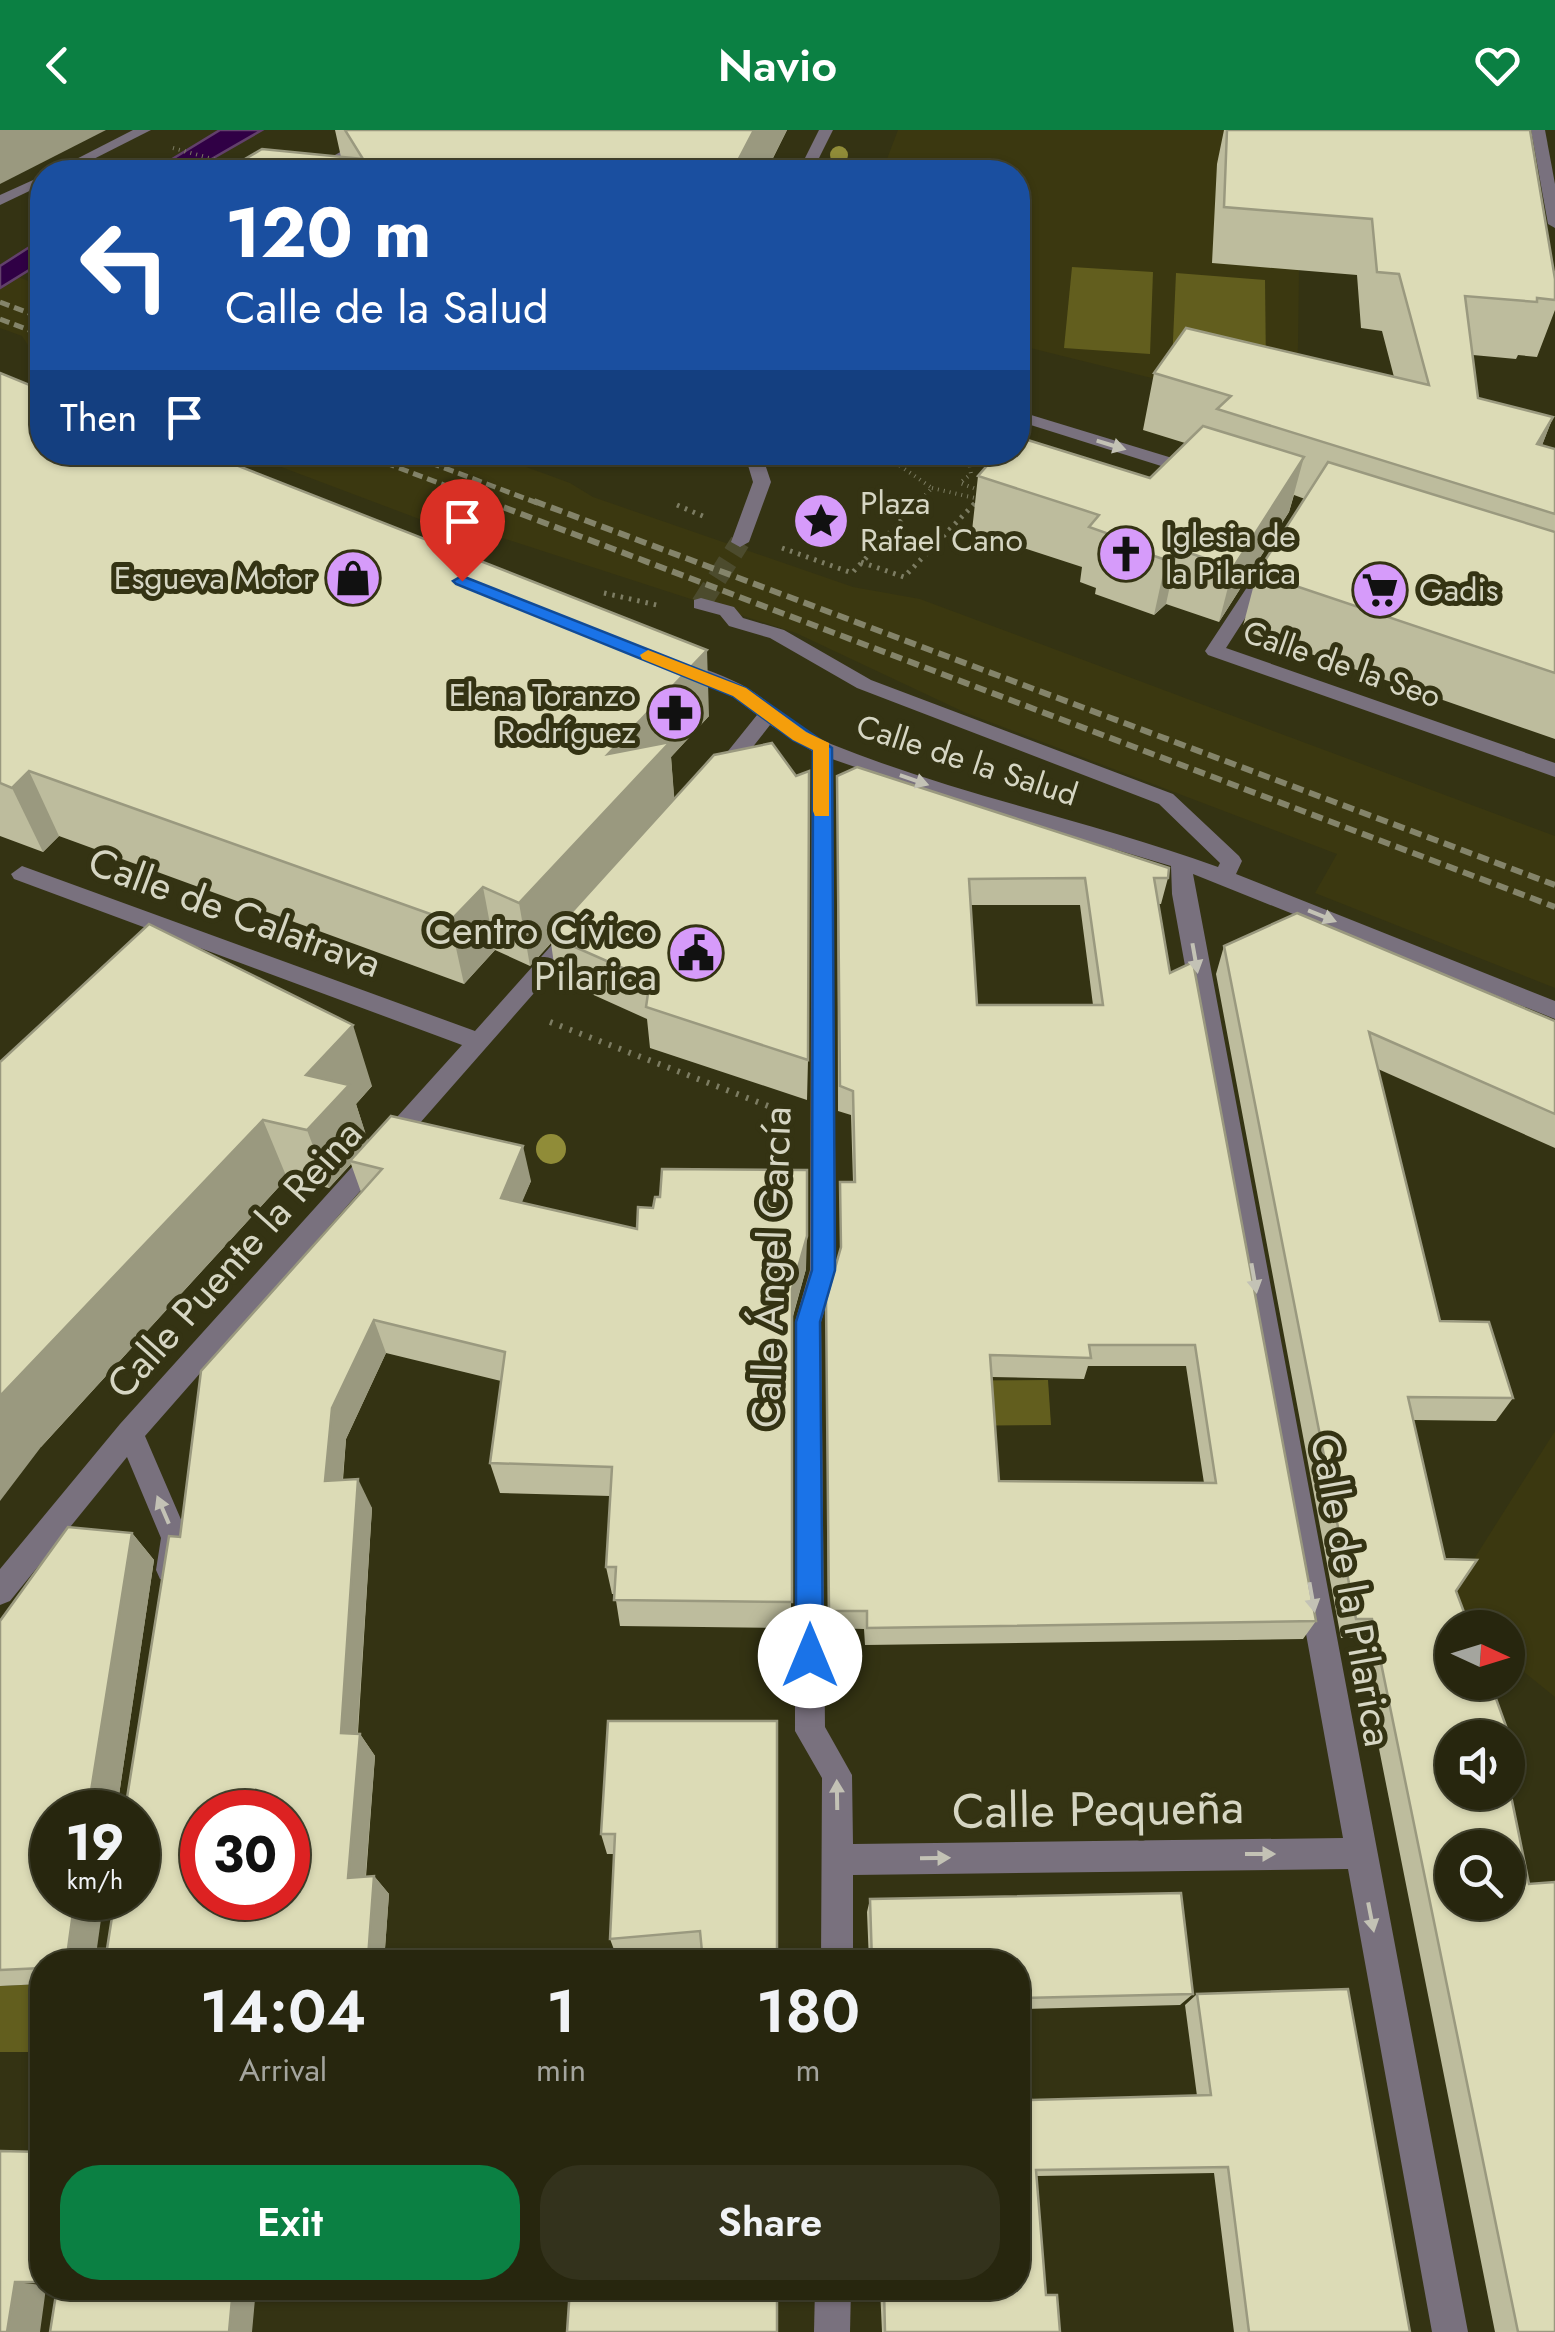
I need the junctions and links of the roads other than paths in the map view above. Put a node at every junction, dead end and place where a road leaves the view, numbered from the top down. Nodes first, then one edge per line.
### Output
1 (144, 130) edge
2 (389, 130) edge
3 (826, 130) edge
4 (1539, 130) edge
5 (1555, 131) edge
6 (83, 160) edge
7 (334, 160) edge
8 (811, 160) edge
9 (30, 186) edge
10 (0, 202) edge
11 (1555, 224) edge
12 (1030, 420) edge
13 (756, 465) edge
14 (1214, 477) edge
15 (740, 542) tunnel mouth
16 (1284, 545) edge
17 (701, 604) dead end
18 (652, 656) edge
19 (769, 713) junction
20 (822, 748) junction
21 (1555, 770) edge
22 (708, 787) edge
23 (1182, 862) junction
24 (22, 874) dead end
25 (1224, 878) junction
26 (589, 919) edge
27 (1555, 1010) edge
28 (478, 1041) junction
29 (130, 1433) junction
30 (0, 1591) edge
31 (166, 1597) edge
32 (1359, 1854) junction
33 (838, 1860) junction
34 (837, 1950) edge
35 (833, 2300) edge
36 (832, 2332) edge
37 (1450, 2332) edge

1 - 6 street
2 - 7 street
3 - 8 street
4 - 5 street
4 - 11 street
9 - 10 street
12 -> 14 street
13 - 15 street
16 - 21 street, Calle de la Seo
17 - 25 street, Calle de la Salud
18 - 19 street, Calle de la Salud
19 - 20 street, Calle de la Salud
19 - 22 street
20 -> 23 street, Calle de la Salud
33 -> 20 street, Calle Ángel García
23 - 25 street, Calle de la Salud
23 -> 32 street, Calle de la Pilarica
24 - 28 street, Calle de Calatrava
25 -> 27 street, Calle de la Salud
26 - 28 street, Calle Puente la Reina
28 - 29 street, Calle Puente la Reina
29 - 30 street, Calle Puente la Reina
31 -> 29 street
33 -> 32 street, Calle Pequeña
32 -> 37 street, Calle de la Pilarica
33 - 34 street, Calle Ángel García
35 - 36 street

